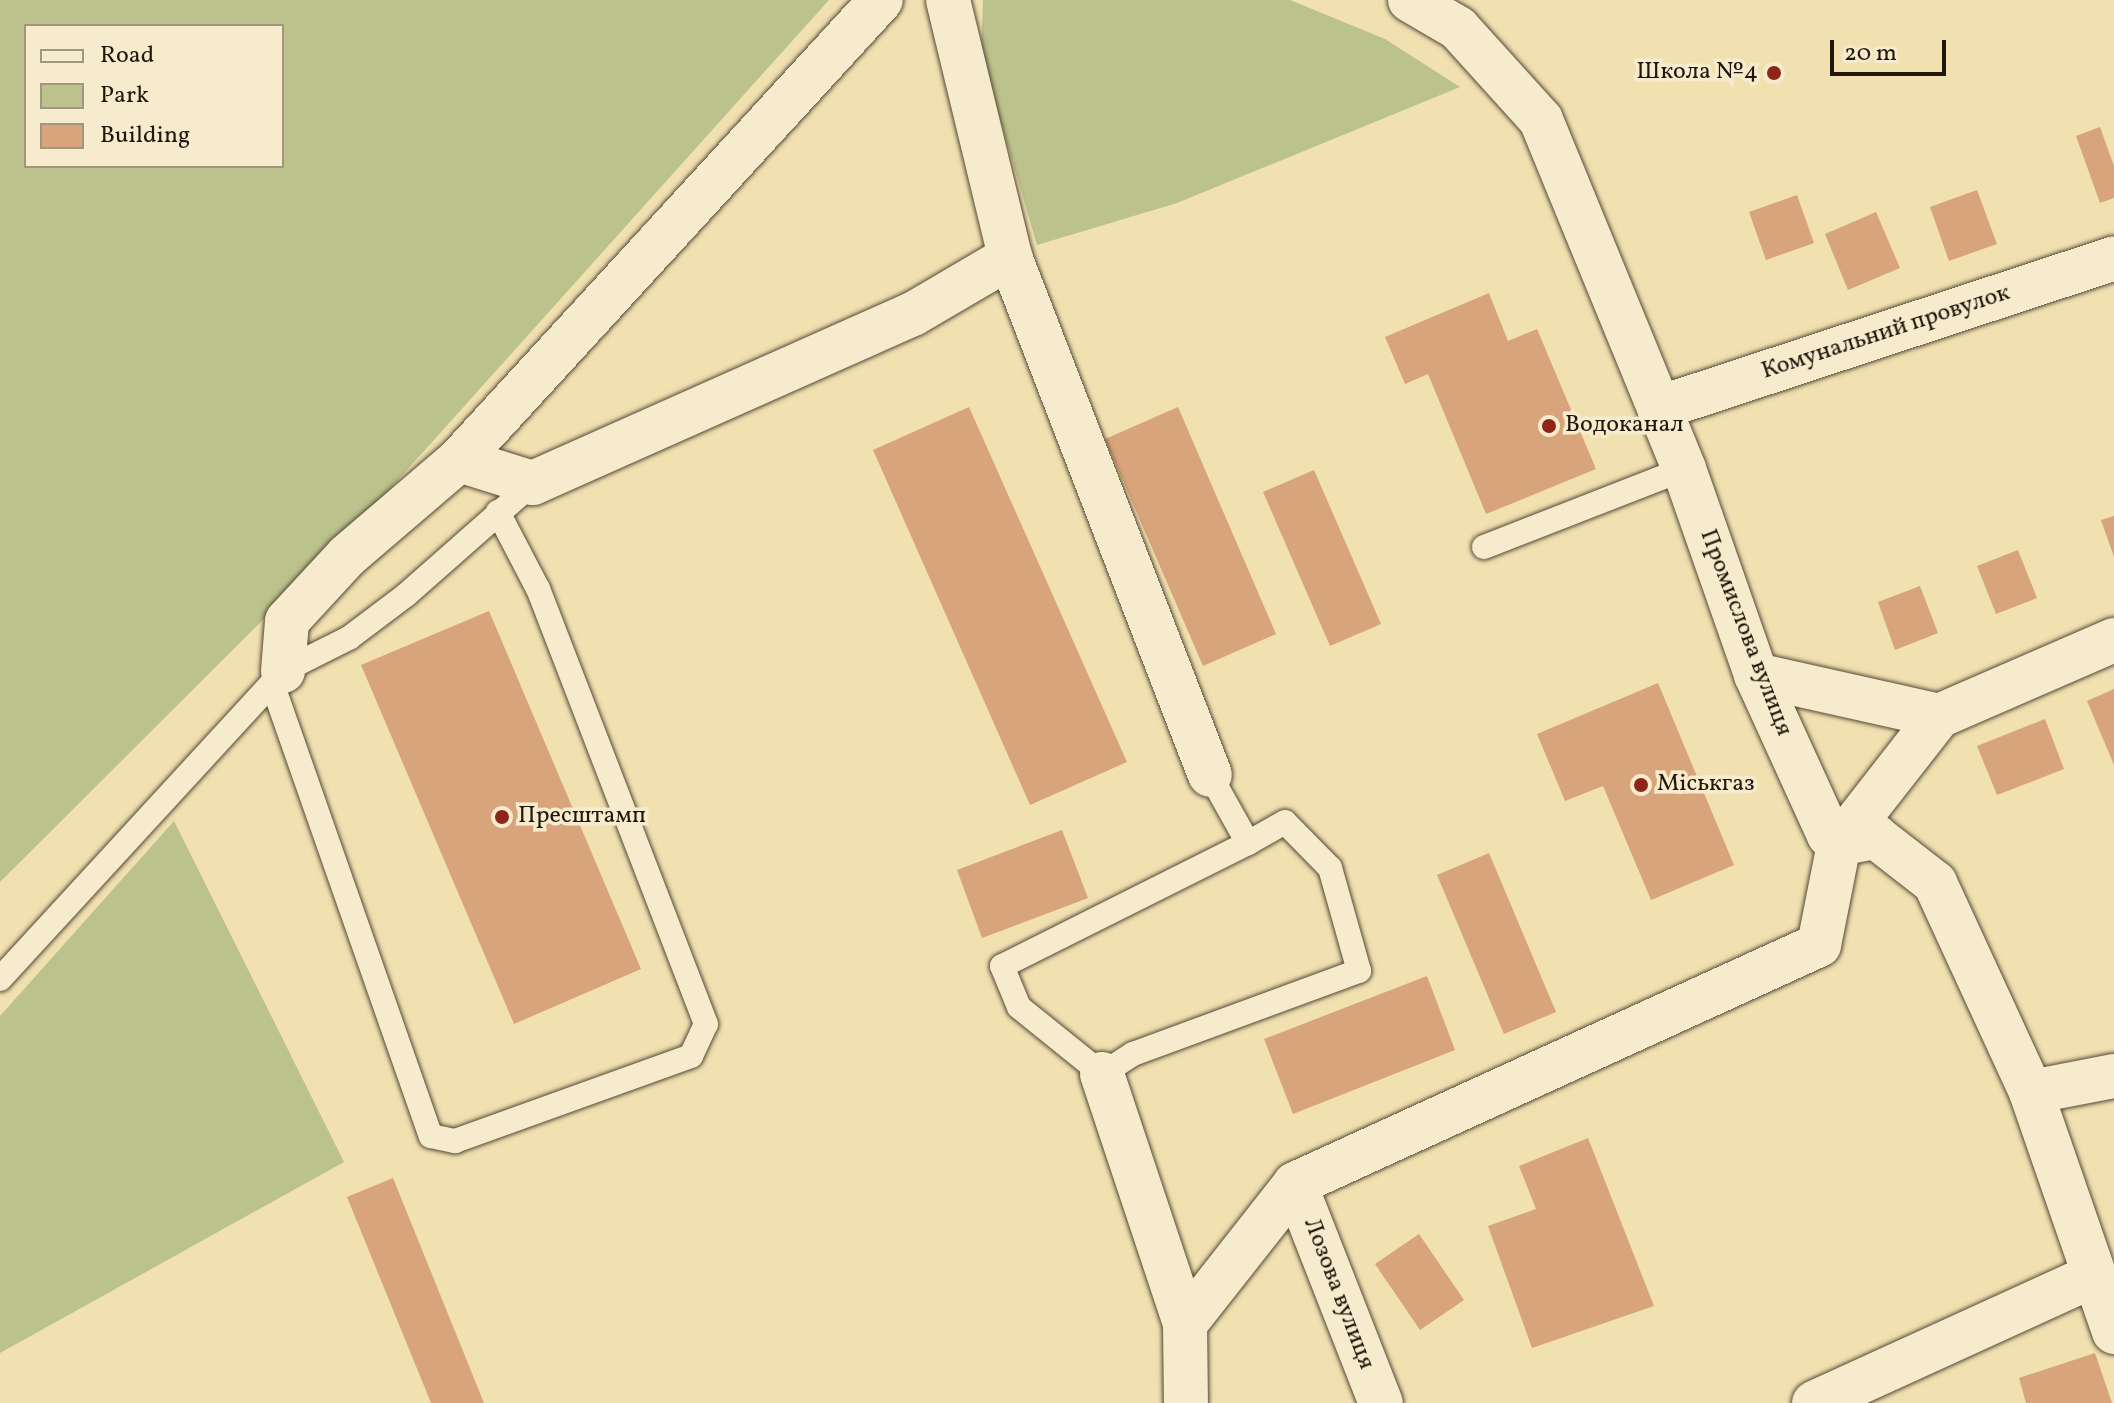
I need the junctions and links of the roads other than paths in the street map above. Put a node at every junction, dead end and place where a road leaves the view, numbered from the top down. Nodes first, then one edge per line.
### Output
1 (881, 0) edge
2 (948, 0) edge
3 (1410, 0) edge
4 (1010, 257) junction
5 (2114, 258) edge
6 (1659, 408) junction
7 (459, 460) junction
8 (1684, 469) junction
9 (533, 483) junction
10 (498, 512) junction
11 (1484, 547) dead end
12 (2114, 640) edge
13 (1756, 675) junction
14 (278, 677) junction
15 (1939, 716) junction
16 (1210, 775) joint
17 (1248, 843) junction
18 (1839, 844) junction
19 (0, 979) edge
20 (1102, 1074) junction
21 (2114, 1076) edge
22 (2031, 1092) junction
23 (1295, 1184) junction
24 (2093, 1276) junction
25 (1185, 1324) junction
26 (2114, 1332) edge
27 (1186, 1403) edge
28 (1381, 1403) edge
29 (1814, 1403) edge

1 - 7 street
2 - 4 street
3 - 6 street, Промислова вулиця
4 - 9 street
4 - 16 street
5 - 6 street, Комунальний провулок
6 - 8 street, Промислова вулиця
7 - 9 street
7 - 14 street
8 - 11 lane
8 - 13 street, Промислова вулиця
9 - 10 lane
10 - 14 lane
10 - 14 lane
12 - 15 street
13 - 15 street
13 - 18 street, Промислова вулиця
14 - 19 lane
15 - 18 street
16 - 17 lane
17 - 20 lane
17 - 20 lane
18 - 22 street
18 - 23 street
20 - 25 street
21 - 22 street
22 - 24 street
23 - 25 street
23 - 28 street, Лозова вулиця
24 - 26 street
24 - 29 street
25 - 27 street

